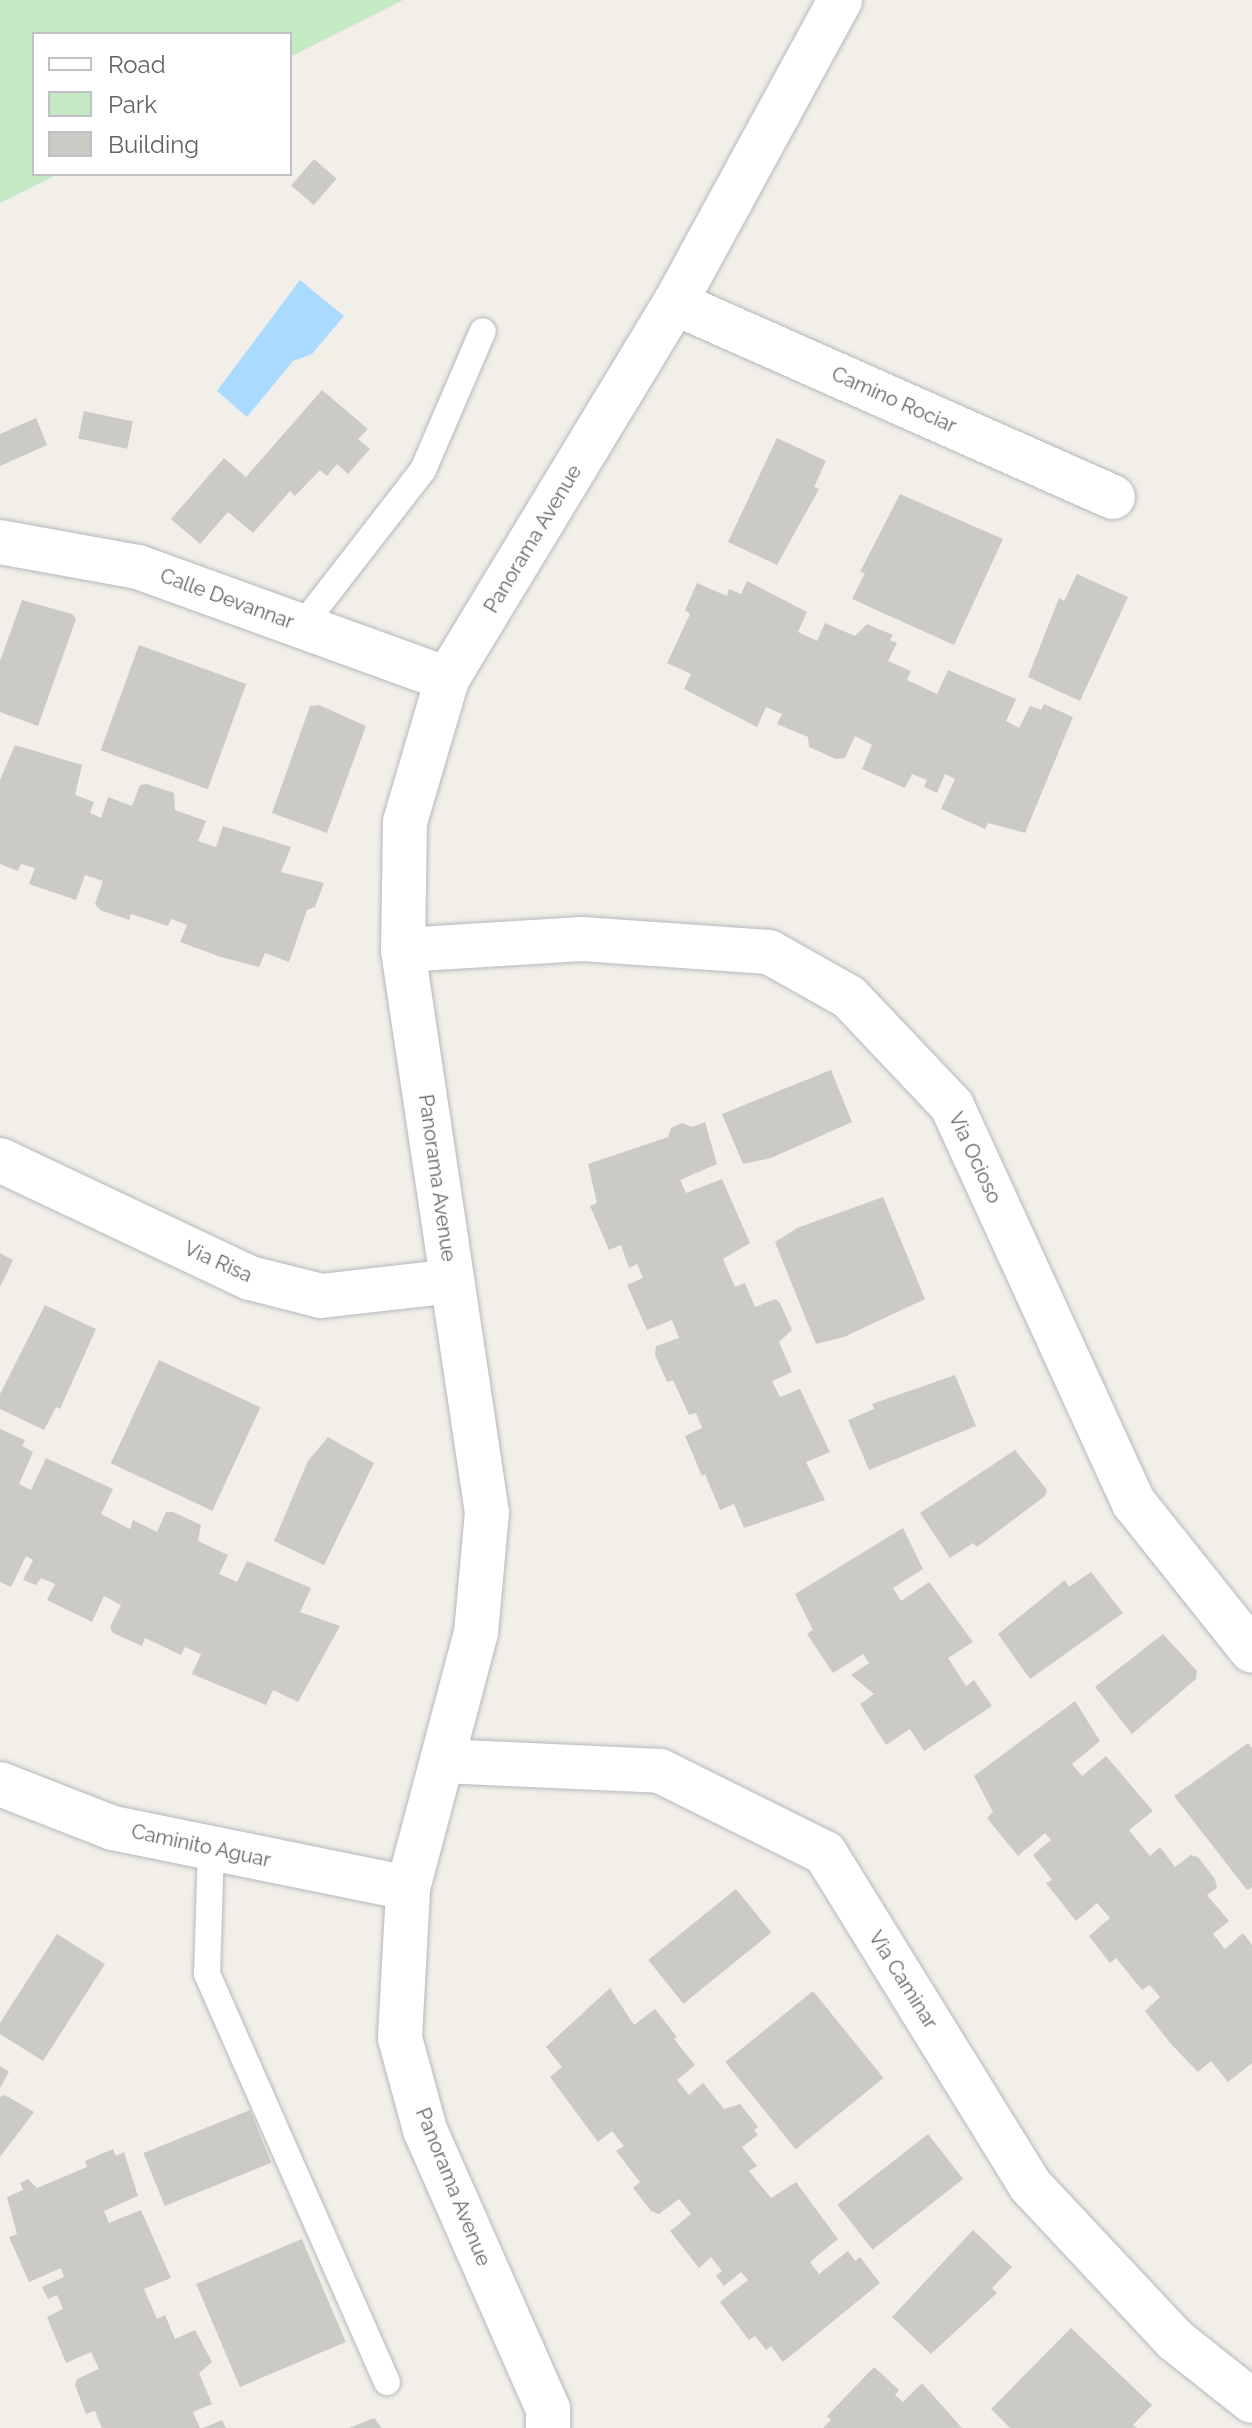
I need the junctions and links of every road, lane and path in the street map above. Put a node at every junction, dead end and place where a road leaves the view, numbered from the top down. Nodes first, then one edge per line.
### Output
1 (840, 0) edge
2 (675, 303) junction
3 (483, 331) dead end
4 (1113, 497) dead end
5 (0, 542) edge
6 (302, 626) junction
7 (447, 679) junction
8 (403, 950) junction
9 (0, 1160) edge
10 (452, 1281) junction
11 (1252, 1651) edge
12 (442, 1761) junction
13 (0, 1784) edge
14 (211, 1848) junction
15 (408, 1888) junction
16 (387, 2382) dead end
17 (1252, 2401) edge
18 (548, 2428) edge

1 - 2 street, Panorama Avenue
2 - 4 street, Camino Rociar
2 - 7 street, Panorama Avenue
3 - 6 lane
5 - 6 street, Calle Devannar
6 - 7 street, Calle Devannar
7 - 8 street, Panorama Avenue
8 - 10 street, Panorama Avenue
8 - 11 street, Via Ocioso
9 - 10 street, Via Risa
10 - 12 street, Panorama Avenue
12 - 15 street, Panorama Avenue
12 - 17 street, Via Caminar
13 - 14 street, Caminito Aguar
14 - 15 street, Caminito Aguar
14 - 16 lane
15 - 18 street, Panorama Avenue

